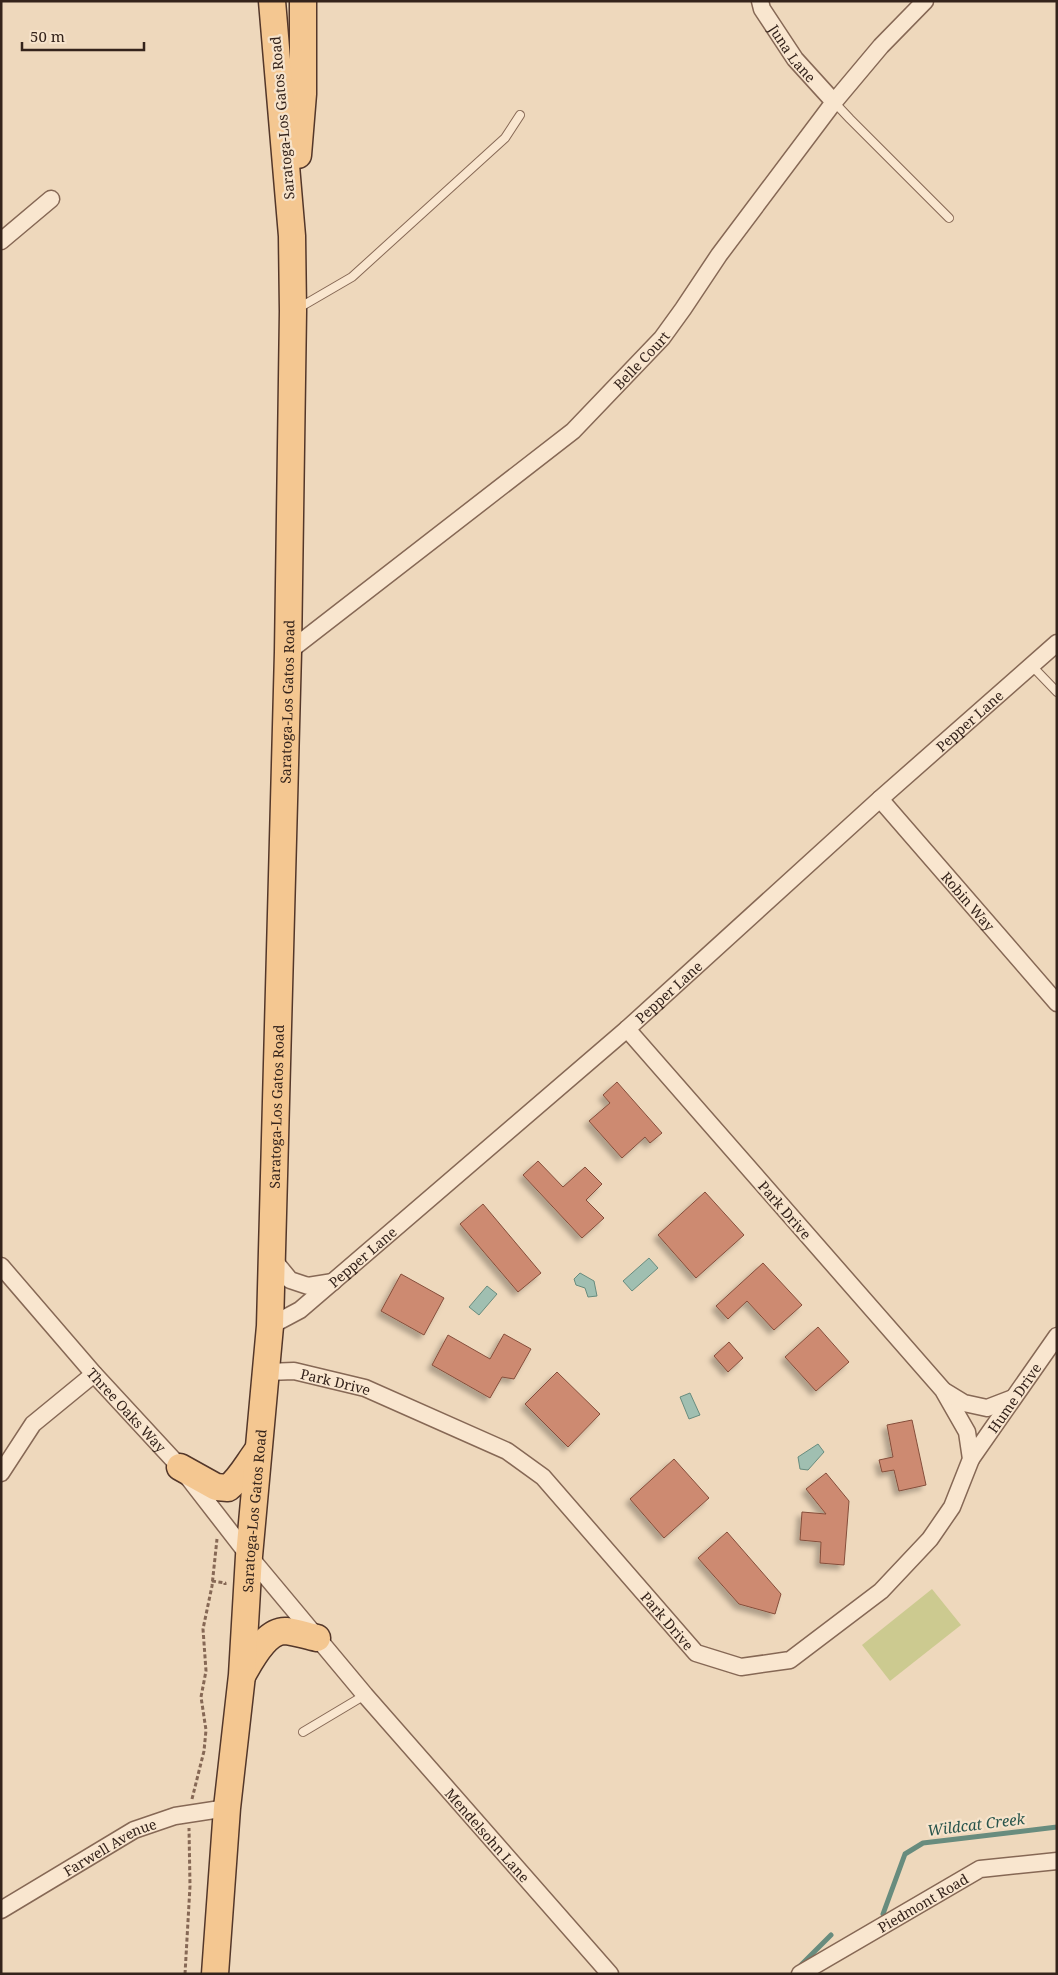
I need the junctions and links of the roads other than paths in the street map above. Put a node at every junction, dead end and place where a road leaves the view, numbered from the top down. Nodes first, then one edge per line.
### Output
1 (272, 1) edge
2 (303, 1) edge
3 (760, 1) edge
4 (925, 1) edge
5 (834, 102) junction
6 (520, 116) dead end
7 (51, 199) dead end
8 (949, 218) dead end
9 (292, 236) junction
10 (1, 241) edge
11 (293, 311) junction
12 (1057, 643) edge
13 (288, 652) junction
14 (1032, 665) junction
15 (1057, 692) edge
16 (880, 799) junction
17 (1057, 1003) edge
18 (627, 1029) junction
19 (272, 1258) junction
20 (1, 1266) edge
21 (333, 1282) junction
22 (270, 1326) junction
23 (1057, 1336) edge
24 (267, 1372) junction
25 (94, 1374) junction
26 (944, 1390) junction
27 (1014, 1398) junction
28 (260, 1448) junction
29 (971, 1459) junction
30 (180, 1467) junction
31 (1, 1473) edge
32 (249, 1556) junction
33 (317, 1638) junction
34 (242, 1675) junction
35 (364, 1695) junction
36 (302, 1732) dead end
37 (227, 1808) junction
38 (1057, 1861) edge
39 (1, 1910) edge
40 (215, 1974) edge
41 (610, 1974) edge
42 (800, 1974) edge

1 - 9 main road, Saratoga-Los Gatos Road
2 - 9 main road, Saratoga-Los Gatos Road
3 - 5 street, Juna Lane
4 - 5 street, Belle Court
5 - 8 lane
5 - 13 street, Belle Court
6 - 11 lane
7 - 10 street
9 - 11 main road, Saratoga-Los Gatos Road
11 - 13 main road, Saratoga-Los Gatos Road
12 - 14 street, Pepper Lane
13 - 19 main road, Saratoga-Los Gatos Road
14 - 15 lane
14 - 16 street, Pepper Lane
16 - 17 street, Robin Way
16 - 18 street, Pepper Lane
18 - 21 street, Pepper Lane
18 - 26 street, Park Drive
19 - 21 street
19 - 22 main road, Saratoga-Los Gatos Road
20 - 25 street, Three Oaks Way
21 - 22 street, Pepper Lane
22 - 24 main road, Saratoga-Los Gatos Road
23 - 27 street, Hume Drive
24 - 28 main road, Saratoga-Los Gatos Road
24 - 29 street, Park Drive
25 - 30 street, Three Oaks Way
25 - 31 street
26 - 27 street, Park Drive
26 - 29 street, Park Drive
27 - 29 street, Hume Drive
28 - 30 main road
28 - 32 main road, Saratoga-Los Gatos Road
30 - 32 street, Three Oaks Way
32 - 33 street, Mendelsohn Lane
32 - 34 main road, Saratoga-Los Gatos Road
33 - 34 main road
33 - 35 street, Mendelsohn Lane
34 - 37 main road, Saratoga-Los Gatos Road
35 - 36 lane
35 - 41 street, Mendelsohn Lane
37 - 39 street, Farwell Avenue
37 - 40 main road, Saratoga-Los Gatos Road
38 - 42 street, Piedmont Road

